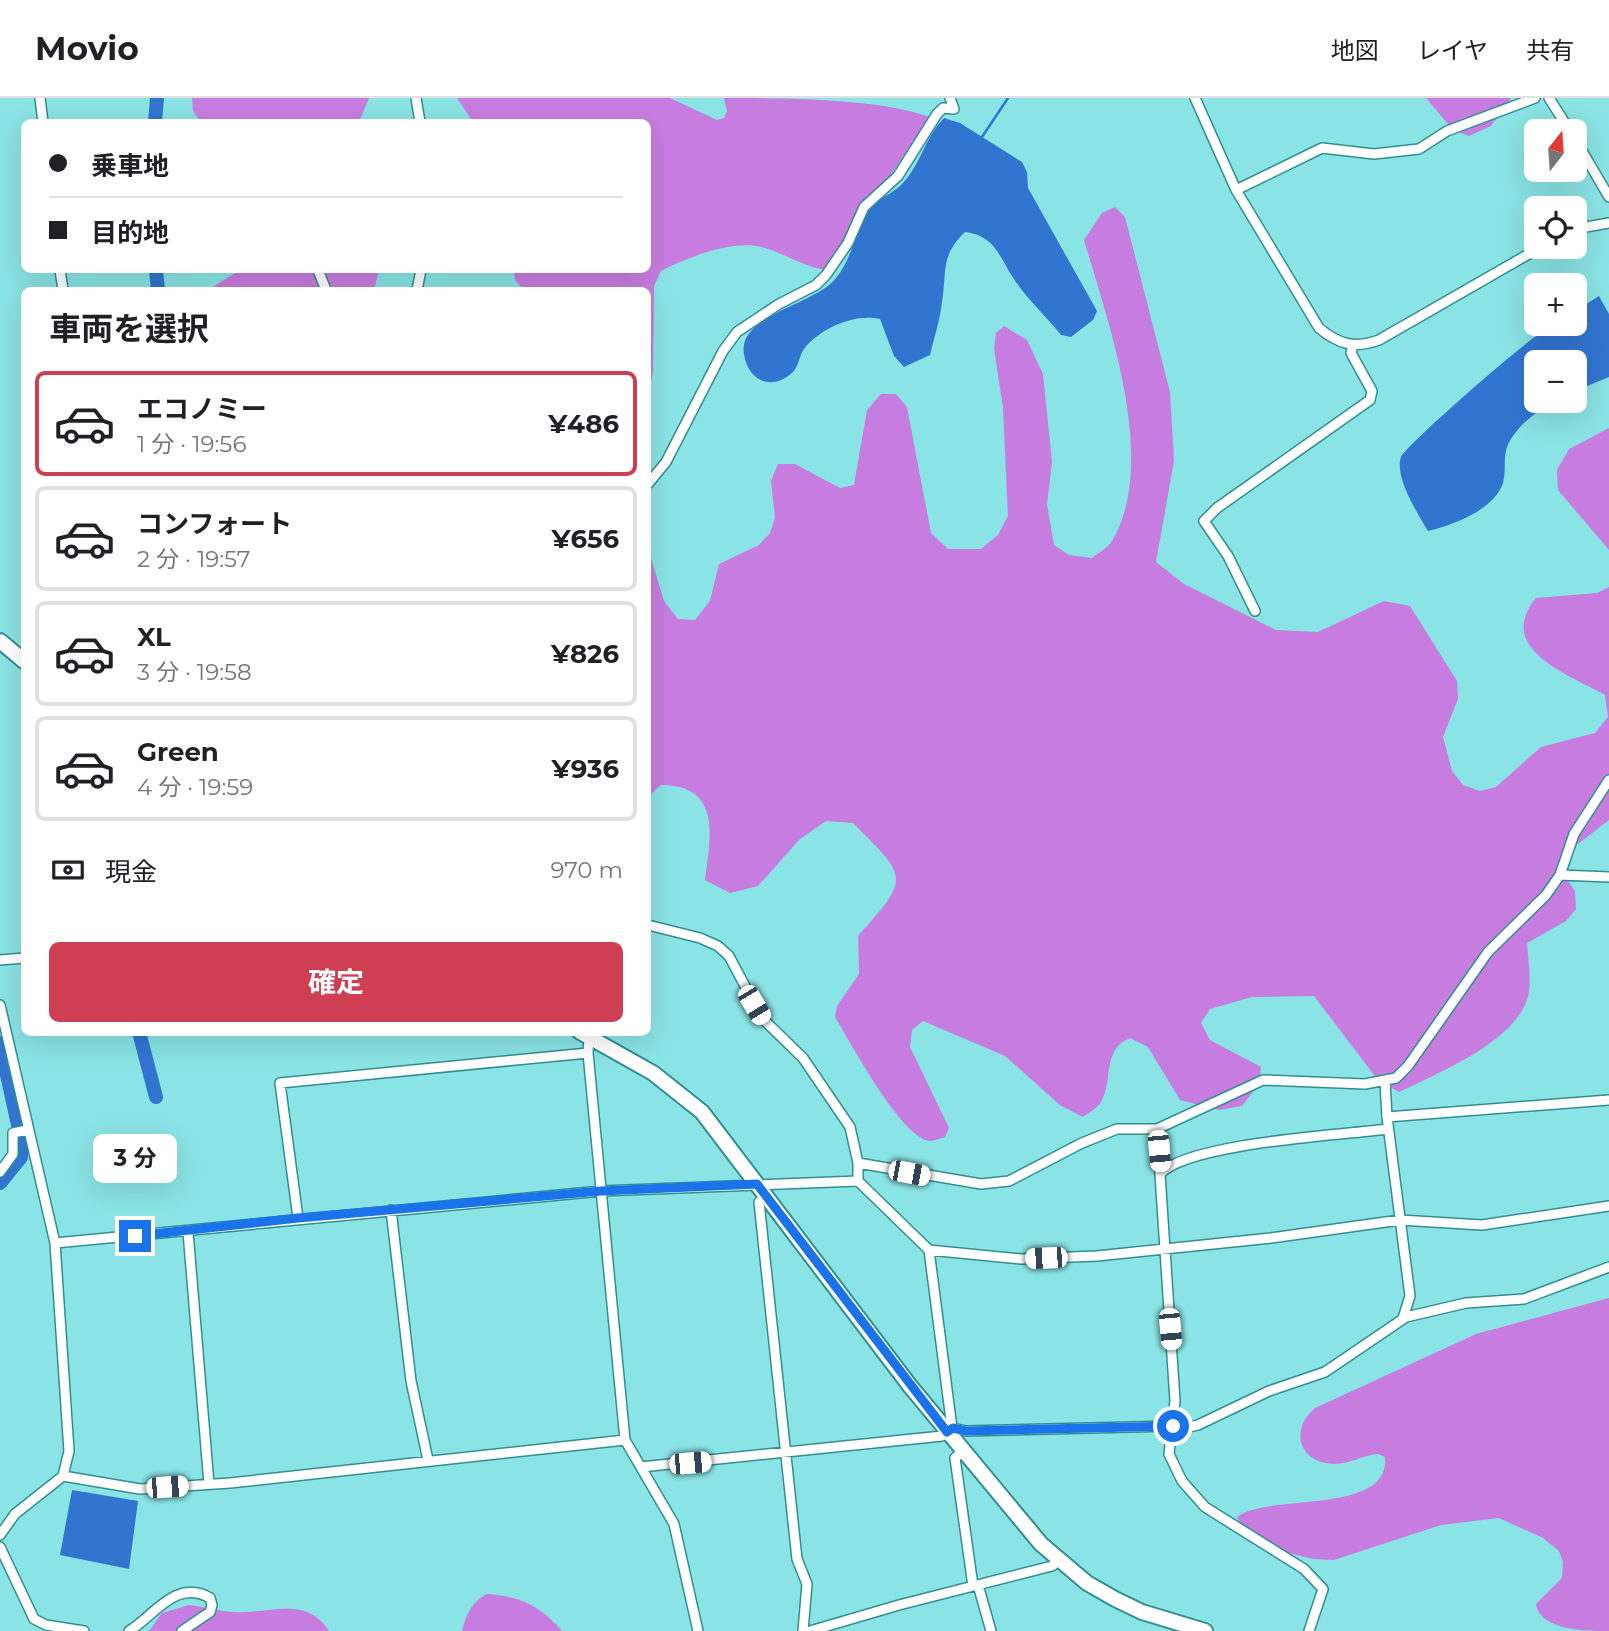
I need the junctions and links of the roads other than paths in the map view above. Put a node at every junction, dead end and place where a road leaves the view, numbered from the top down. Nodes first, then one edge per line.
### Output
1 (40, 98) edge
2 (416, 98) edge
3 (950, 98) edge
4 (1195, 98) edge
5 (1535, 98) edge
6 (1549, 98) edge
7 (43, 119) edge
8 (420, 119) edge
9 (1562, 119) edge
10 (1587, 159) edge
11 (1236, 190) junction
12 (1609, 197) edge
13 (1609, 223) edge
14 (1587, 227) edge
15 (1524, 257) edge
16 (1353, 345) junction
17 (651, 480) edge
18 (1255, 611) dead end
19 (0, 641) edge
20 (21, 658) edge
21 (1609, 780) edge
22 (1560, 875) junction
23 (1609, 877) edge
24 (651, 926) edge
25 (21, 958) edge
26 (0, 960) edge
27 (0, 1005) edge
28 (585, 1036) edge
29 (587, 1036) edge
30 (588, 1053) junction
31 (1385, 1081) junction
32 (1609, 1100) edge
33 (1387, 1117) junction
34 (1157, 1129) junction
35 (1388, 1129) junction
36 (27, 1130) junction
37 (858, 1164) junction
38 (0, 1172) edge
39 (1161, 1173) junction
40 (858, 1181) junction
41 (757, 1184) junction
42 (601, 1191) junction
43 (767, 1197) junction
44 (1609, 1206) edge
45 (391, 1210) junction
46 (298, 1218) junction
47 (1399, 1220) junction
48 (187, 1232) junction
49 (55, 1243) junction
50 (929, 1250) junction
51 (1163, 1250) junction
52 (1609, 1267) edge
53 (1403, 1318) junction
54 (1173, 1426) junction
55 (950, 1430) junction
56 (625, 1440) junction
57 (963, 1451) junction
58 (787, 1454) junction
59 (428, 1460) junction
60 (641, 1467) junction
61 (63, 1476) junction
62 (208, 1484) junction
63 (0, 1535) edge
64 (0, 1547) edge
65 (1059, 1560) junction
66 (976, 1585) junction
67 (84, 1631) edge
68 (129, 1631) edge
69 (182, 1631) edge
70 (698, 1631) edge
71 (803, 1631) edge
72 (810, 1631) edge
73 (991, 1631) edge
74 (1205, 1631) edge
75 (1310, 1631) edge

1 - 7 street
2 - 8 street
3 - 17 street
4 - 11 street
5 - 11 street
6 - 9 street
10 - 12 street
11 - 16 street
13 - 14 street
15 - 16 street
16 - 18 street
19 - 20 main road
21 - 22 street
22 - 23 street
22 - 31 street
24 - 37 street
25 - 26 street
27 - 36 street
28 - 30 street
29 - 41 main road
30 - 42 street
30 - 46 street
31 - 33 street
31 - 34 street
32 - 33 street
33 - 35 street
34 - 37 street
34 - 39 street
35 - 39 street
35 - 47 street
36 - 38 street
36 - 49 street
37 - 40 street
39 - 51 street
40 - 41 street
40 - 50 street
41 - 42 street
41 - 43 main road
42 - 45 street
42 - 56 street
43 - 55 main road
43 - 58 street
44 - 47 street
45 - 46 street
45 - 59 street
46 - 48 street
47 - 51 street
47 - 53 street
48 - 49 street
48 - 62 street
49 - 61 street
50 - 51 street
50 - 55 street
51 - 54 street
52 - 53 street
53 - 54 street
54 - 55 street
54 - 75 street
55 - 57 main road
55 - 58 street
56 - 59 street
56 - 60 street
57 - 65 main road
57 - 66 street
58 - 60 street
58 - 71 street
59 - 62 street
60 - 70 street
61 - 62 street
61 - 63 street
64 - 67 street
65 - 66 street
65 - 74 main road
66 - 72 street
66 - 73 street
68 - 69 street

